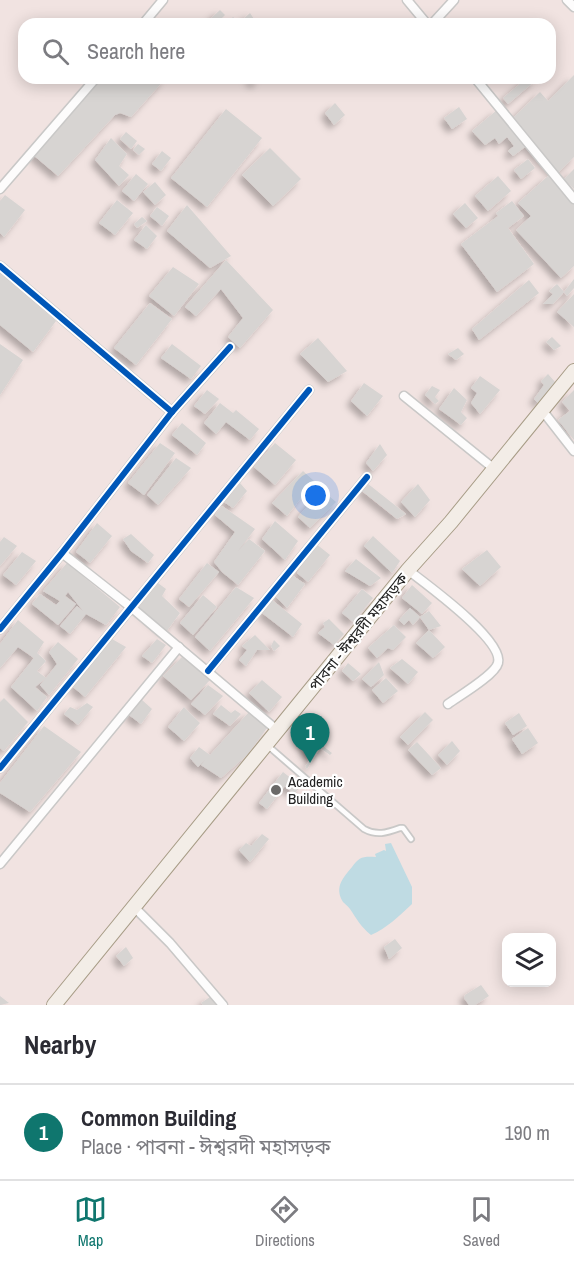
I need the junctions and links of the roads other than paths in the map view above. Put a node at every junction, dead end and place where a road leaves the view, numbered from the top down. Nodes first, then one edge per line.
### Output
1 (164, 0) edge
2 (407, 0) edge
3 (454, 0) edge
4 (567, 0) edge
5 (574, 7) edge
6 (148, 18) edge
7 (424, 18) edge
8 (435, 18) edge
9 (91, 84) edge
10 (480, 84) edge
11 (0, 189) edge
12 (574, 199) edge
13 (0, 266) edge
14 (230, 347) dead end
15 (574, 371) edge
16 (309, 390) dead end
17 (404, 396) dead end
18 (542, 410) junction
19 (172, 412) junction
20 (574, 451) edge
21 (493, 468) junction
22 (367, 477) dead end
23 (62, 553) junction
24 (408, 570) junction
25 (132, 608) junction
26 (0, 629) edge
27 (179, 647) junction
28 (208, 671) junction
29 (448, 704) dead end
30 (278, 731) junction
31 (267, 745) junction
32 (0, 768) edge
33 (411, 839) dead end
34 (0, 864) edge
35 (134, 907) junction
36 (54, 1005) edge
37 (223, 1005) edge

1 - 6 street
2 - 7 street
3 - 8 street
4 - 5 street
9 - 11 street
10 - 12 street
13 - 19 street
14 - 19 street
15 - 18 main road, পাবনা - ঈশ্বরদী মহাসড়ক
16 - 25 street
17 - 21 street
18 - 20 street
18 - 21 main road, পাবনা - ঈশ্বরদী মহাসড়ক
19 - 23 street
21 - 24 main road, পাবনা - ঈশ্বরদী মহাসড়ক
22 - 28 street
23 - 25 street
23 - 26 street
24 - 29 street
24 - 30 main road, পাবনা - ঈশ্বরদী মহাসড়ক
25 - 27 street
25 - 32 street
27 - 28 street
27 - 34 street
28 - 30 street
30 - 31 main road, পাবনা - ঈশ্বরদী মহাসড়ক
31 - 33 lane
31 - 35 main road, পাবনা - ঈশ্বরদী মহাসড়ক
35 - 36 main road, পাবনা - ঈশ্বরদী মহাসড়ক
35 - 37 street

